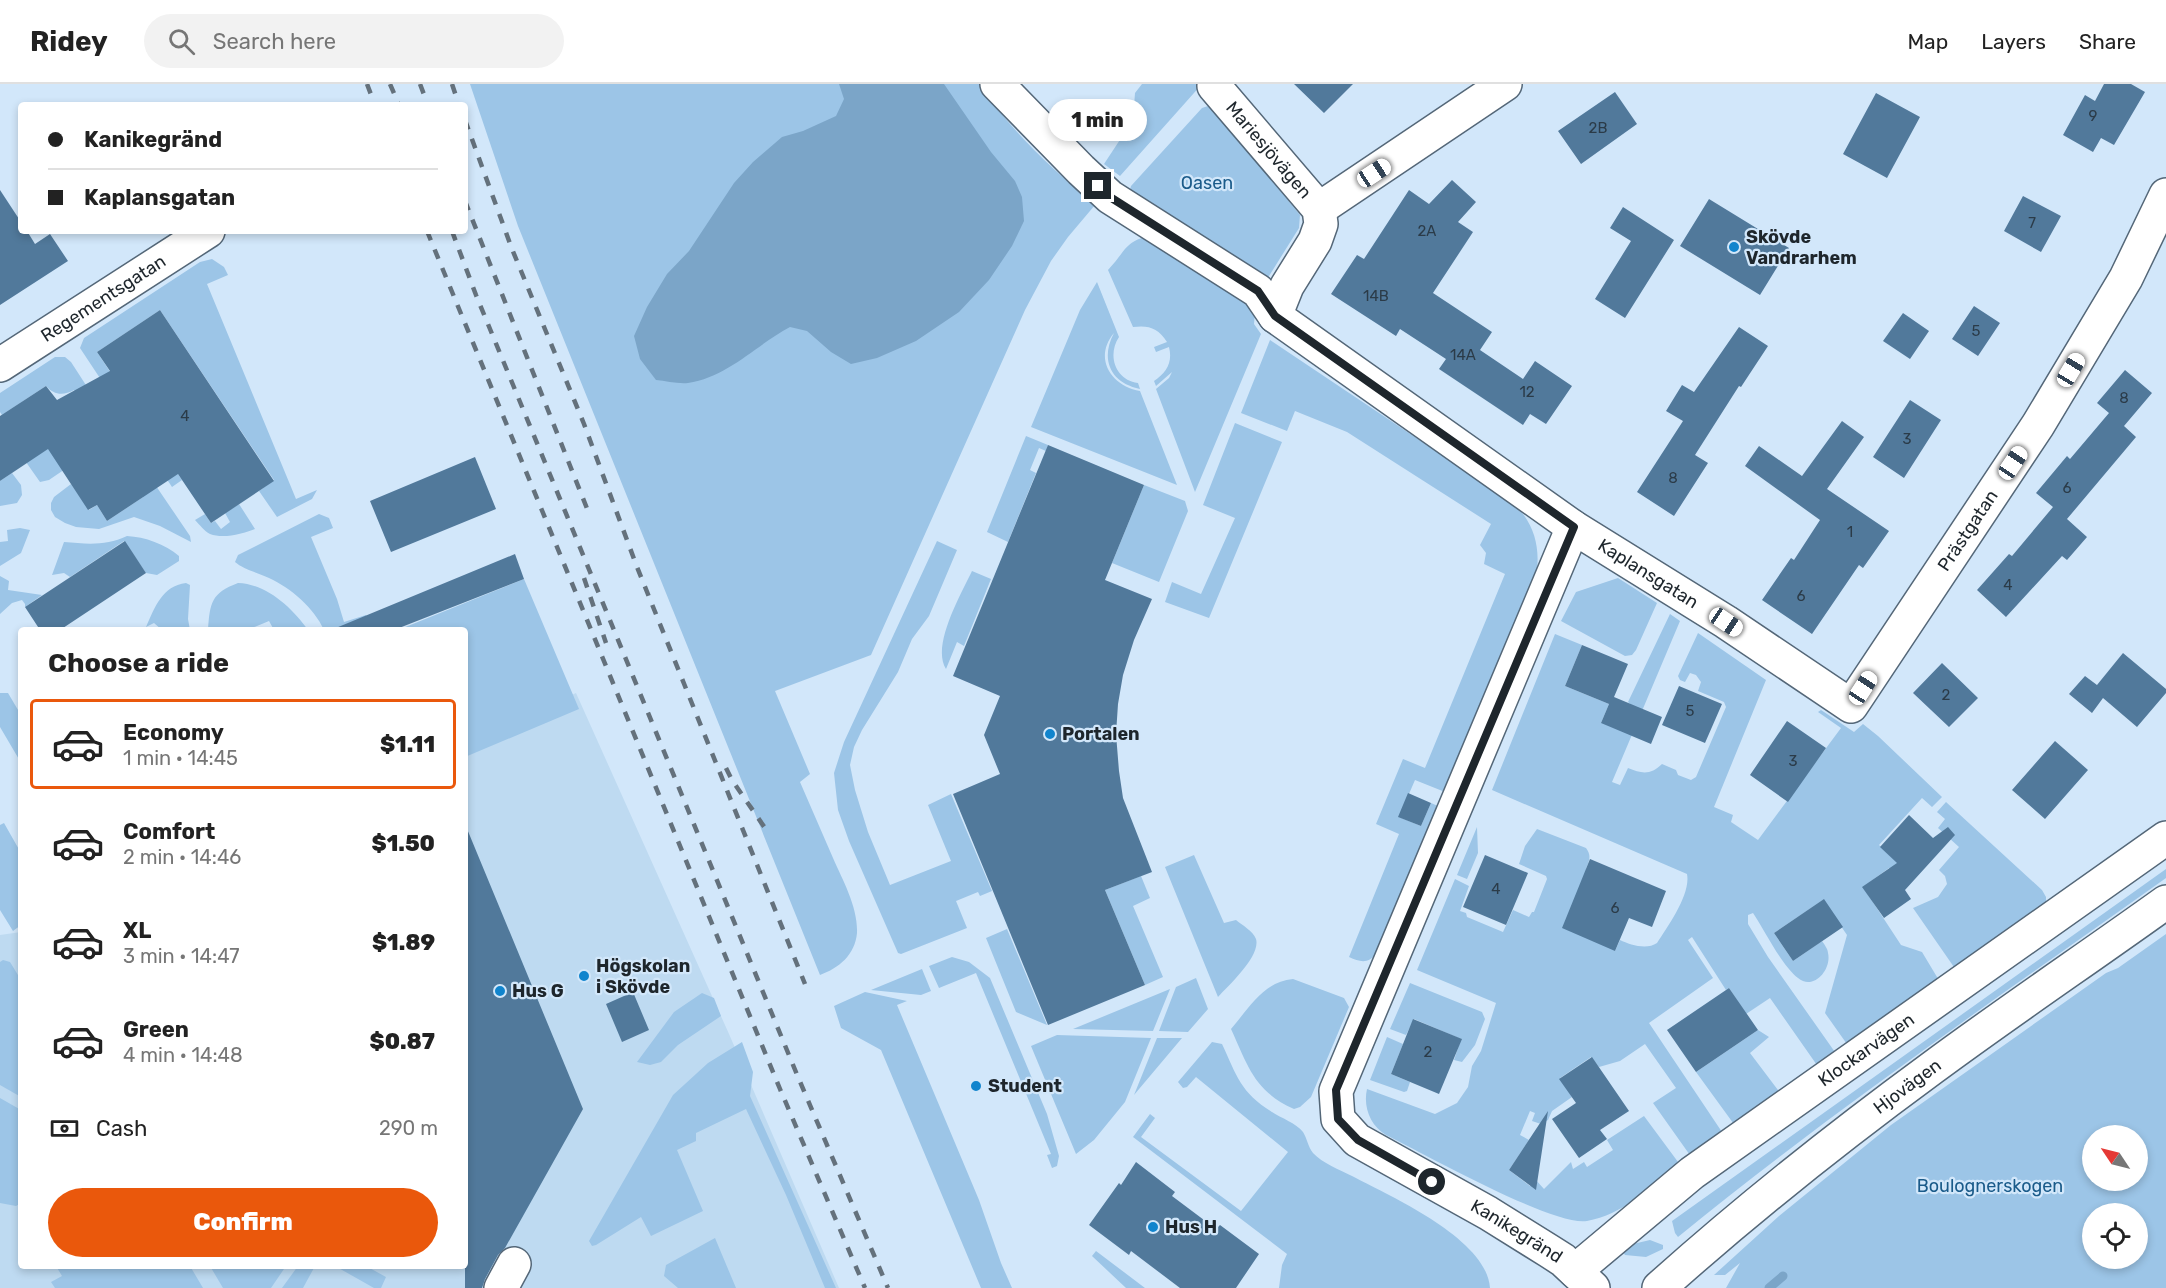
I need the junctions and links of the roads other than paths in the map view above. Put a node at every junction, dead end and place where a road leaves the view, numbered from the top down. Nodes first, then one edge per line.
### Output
1 (997, 84) edge
2 (1216, 84) edge
3 (1505, 84) edge
4 (2166, 195) edge
5 (1319, 209) junction
6 (203, 234) edge
7 (1275, 316) junction
8 (0, 365) edge
9 (1574, 527) junction
10 (1851, 706) joint
11 (2166, 838) edge
12 (2166, 902) edge
13 (1584, 1280) edge
14 (1659, 1288) edge

1 - 7 street, Kaplansgatan
2 - 5 street, Mariesjövägen
3 - 5 street
4 - 10 street, Prästgatan
5 - 7 street, Mariesjövägen
6 - 8 street, Regementsgatan
7 - 9 street, Kaplansgatan
9 - 10 street, Kaplansgatan
9 - 13 street, Kanikegränd
11 - 13 street, Klockarvägen
12 - 14 street, Hjovägen

